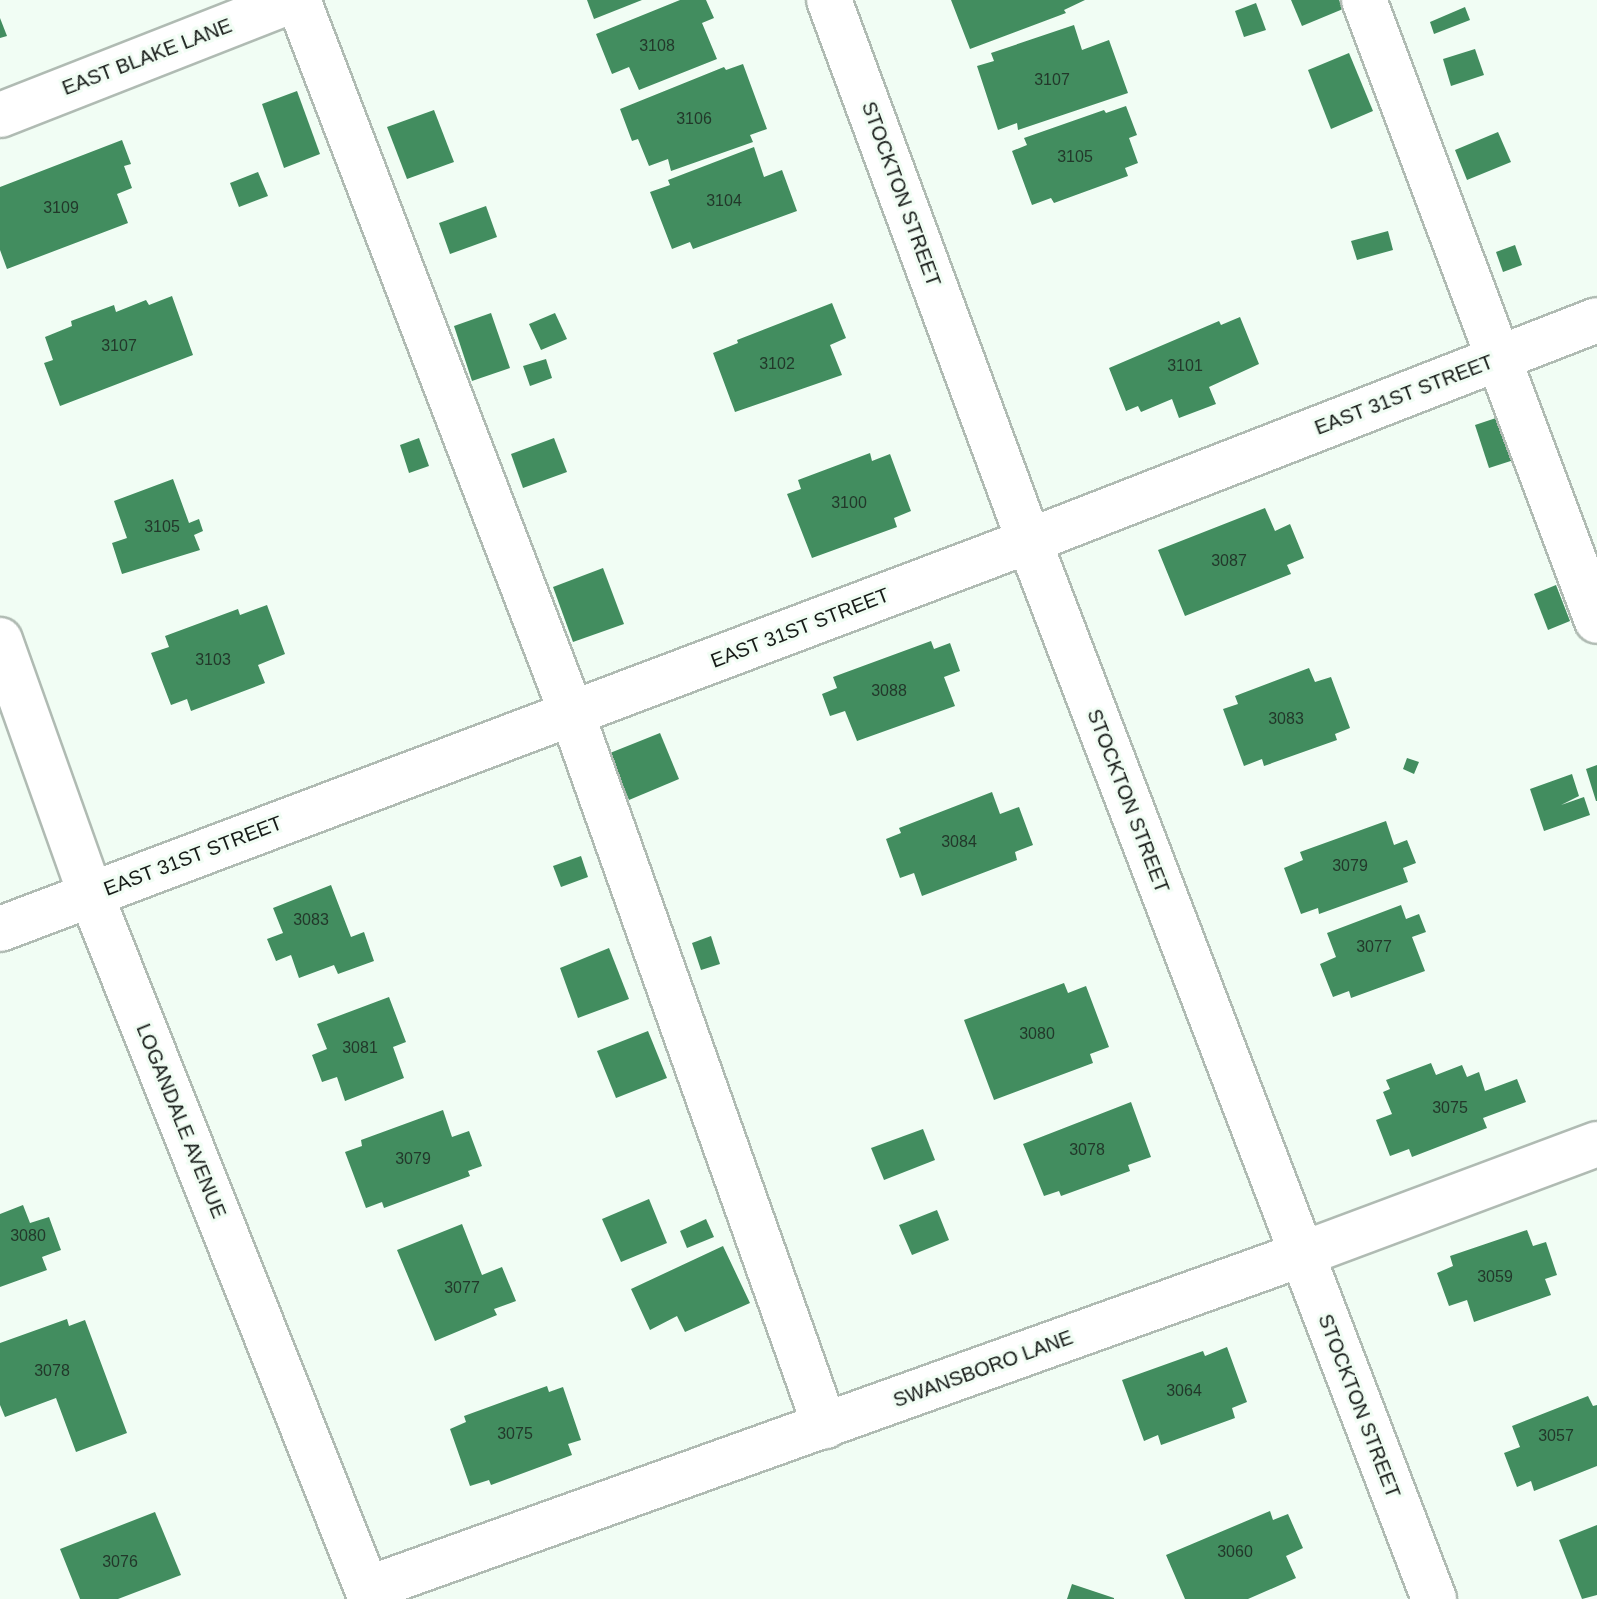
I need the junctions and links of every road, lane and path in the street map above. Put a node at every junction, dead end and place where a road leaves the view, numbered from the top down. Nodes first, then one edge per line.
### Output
1 (296, 0) edge
2 (829, 0) edge
3 (1364, 0) edge
4 (0, 115) edge
5 (1597, 320) edge
6 (1498, 358) junction
7 (1029, 541) junction
8 (1597, 621) edge
9 (0, 640) edge
10 (572, 714) junction
11 (91, 895) junction
12 (0, 929) edge
13 (1597, 1144) edge
14 (1300, 1255) junction
15 (825, 1426) junction
16 (369, 1594) edge
17 (1434, 1599) edge

1 - 4 street, EAST BLAKE LANE
1 - 10 street
2 - 7 street, STOCKTON STREET
3 - 6 street
5 - 6 street, EAST 31ST STREET
6 - 7 street, EAST 31ST STREET
6 - 8 street
7 - 10 street, EAST 31ST STREET
7 - 14 street, STOCKTON STREET
9 - 11 street, LOGANDALE AVENUE
10 - 11 street, EAST 31ST STREET
10 - 15 street
11 - 12 street, EAST 31ST STREET
11 - 16 street, LOGANDALE AVENUE
13 - 14 street, SWANSBORO LANE
14 - 15 street, SWANSBORO LANE
14 - 17 street, STOCKTON STREET
15 - 16 street, SWANSBORO LANE

